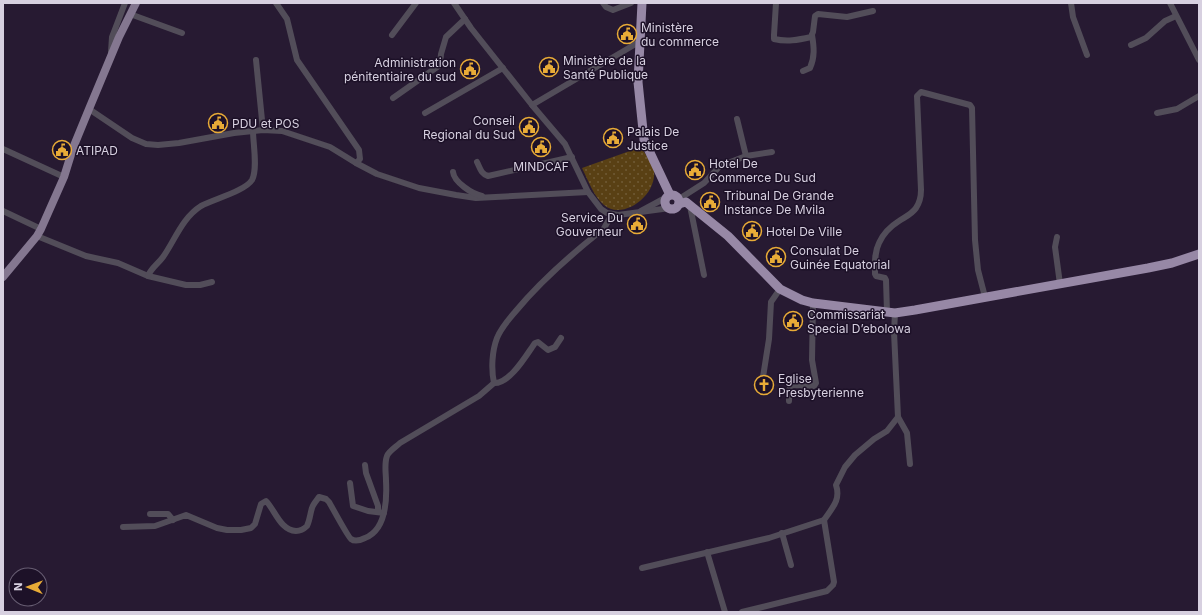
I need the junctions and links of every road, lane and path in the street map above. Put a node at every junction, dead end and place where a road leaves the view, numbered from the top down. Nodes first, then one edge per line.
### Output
1 (125, 3) edge
2 (136, 3) edge
3 (276, 3) edge
4 (416, 3) edge
5 (454, 3) edge
6 (603, 3) edge
7 (631, 3) edge
8 (642, 3) edge
9 (776, 3) edge
10 (1071, 3) edge
11 (1170, 3) edge
12 (873, 11) dead end
13 (130, 14) junction
14 (1176, 16) junction
15 (465, 19) junction
16 (182, 33) dead end
17 (392, 35) dead end
18 (812, 35) junction
19 (639, 42) junction
20 (1130, 45) dead end
21 (1087, 55) dead end
22 (111, 57) junction
23 (256, 60) dead end
24 (1199, 60) edge
25 (503, 68) junction
26 (803, 71) dead end
27 (1199, 96) edge
28 (393, 98) dead end
29 (532, 105) junction
30 (89, 109) junction
31 (425, 113) dead end
32 (1157, 113) dead end
33 (737, 119) dead end
34 (263, 130) junction
35 (253, 131) junction
36 (3, 149) edge
37 (772, 152) dead end
38 (746, 156) junction
39 (572, 157) junction
40 (477, 162) dead end
41 (356, 163) junction
42 (453, 172) dead end
43 (64, 177) junction
44 (588, 192) junction
45 (669, 196) junction
46 (490, 198) junction
47 (679, 201) junction
48 (690, 206) junction
49 (670, 208) junction
50 (3, 211) edge
51 (641, 211) junction
52 (612, 214) junction
53 (39, 232) junction
54 (1057, 237) dead end
55 (1199, 254) edge
56 (704, 275) dead end
57 (3, 276) edge
58 (148, 276) junction
59 (212, 282) dead end
60 (1060, 284) junction
61 (780, 289) junction
62 (984, 297) junction
63 (813, 303) junction
64 (891, 312) junction
65 (562, 338) dead end
66 (763, 377) dead end
67 (494, 383) junction
68 (789, 401) dead end
69 (898, 416) junction
70 (910, 464) dead end
71 (365, 466) dead end
72 (350, 484) dead end
73 (381, 512) junction
74 (150, 514) dead end
75 (173, 520) junction
76 (824, 520) junction
77 (123, 527) dead end
78 (782, 533) junction
79 (708, 552) junction
80 (791, 565) dead end
81 (642, 568) dead end
82 (725, 612) edge
83 (742, 612) edge

1 - 22 street
2 - 13 main road
3 - 41 street
4 - 17 street
5 - 15 street
6 - 7 street
8 - 19 highway
9 - 18 street
10 - 21 street
11 - 14 street
12 - 18 street
13 - 16 street
13 - 22 main road
14 - 20 street
14 - 24 street
15 - 25 street
15 - 28 street
18 - 26 street
19 - 29 street
19 - 45 highway
22 - 30 main road
23 - 34 street
25 - 29 street
25 - 31 street
27 - 32 street
29 - 39 street
30 - 35 street
30 - 43 main road
33 - 38 street
34 - 35 street
34 - 41 street
35 - 58 street
36 - 43 street
37 - 38 street
38 - 47 street
39 - 40 street
39 - 44 street
41 - 46 street
42 - 46 street
43 - 53 main road
44 - 46 street
44 - 52 street
45 - 47 highway
45 - 49 highway
45 - 51 street
47 - 48 highway
47 - 49 highway
48 - 56 street
48 - 61 highway
49 - 51 street
50 - 53 street
51 - 52 street
52 - 67 street
53 - 57 main road
53 - 58 street
54 - 60 street
55 - 60 highway
58 - 59 street
60 - 62 highway
61 - 63 highway
61 - 66 street
62 - 64 highway
62 - 64 street
63 - 64 highway
63 - 68 street
64 - 69 street
65 - 67 street
67 - 73 street
69 - 70 street
69 - 76 street
71 - 73 street
72 - 73 street
73 - 75 street
74 - 75 street
75 - 77 street
76 - 78 street
76 - 83 street
78 - 79 street
78 - 80 street
79 - 81 street
79 - 82 street

